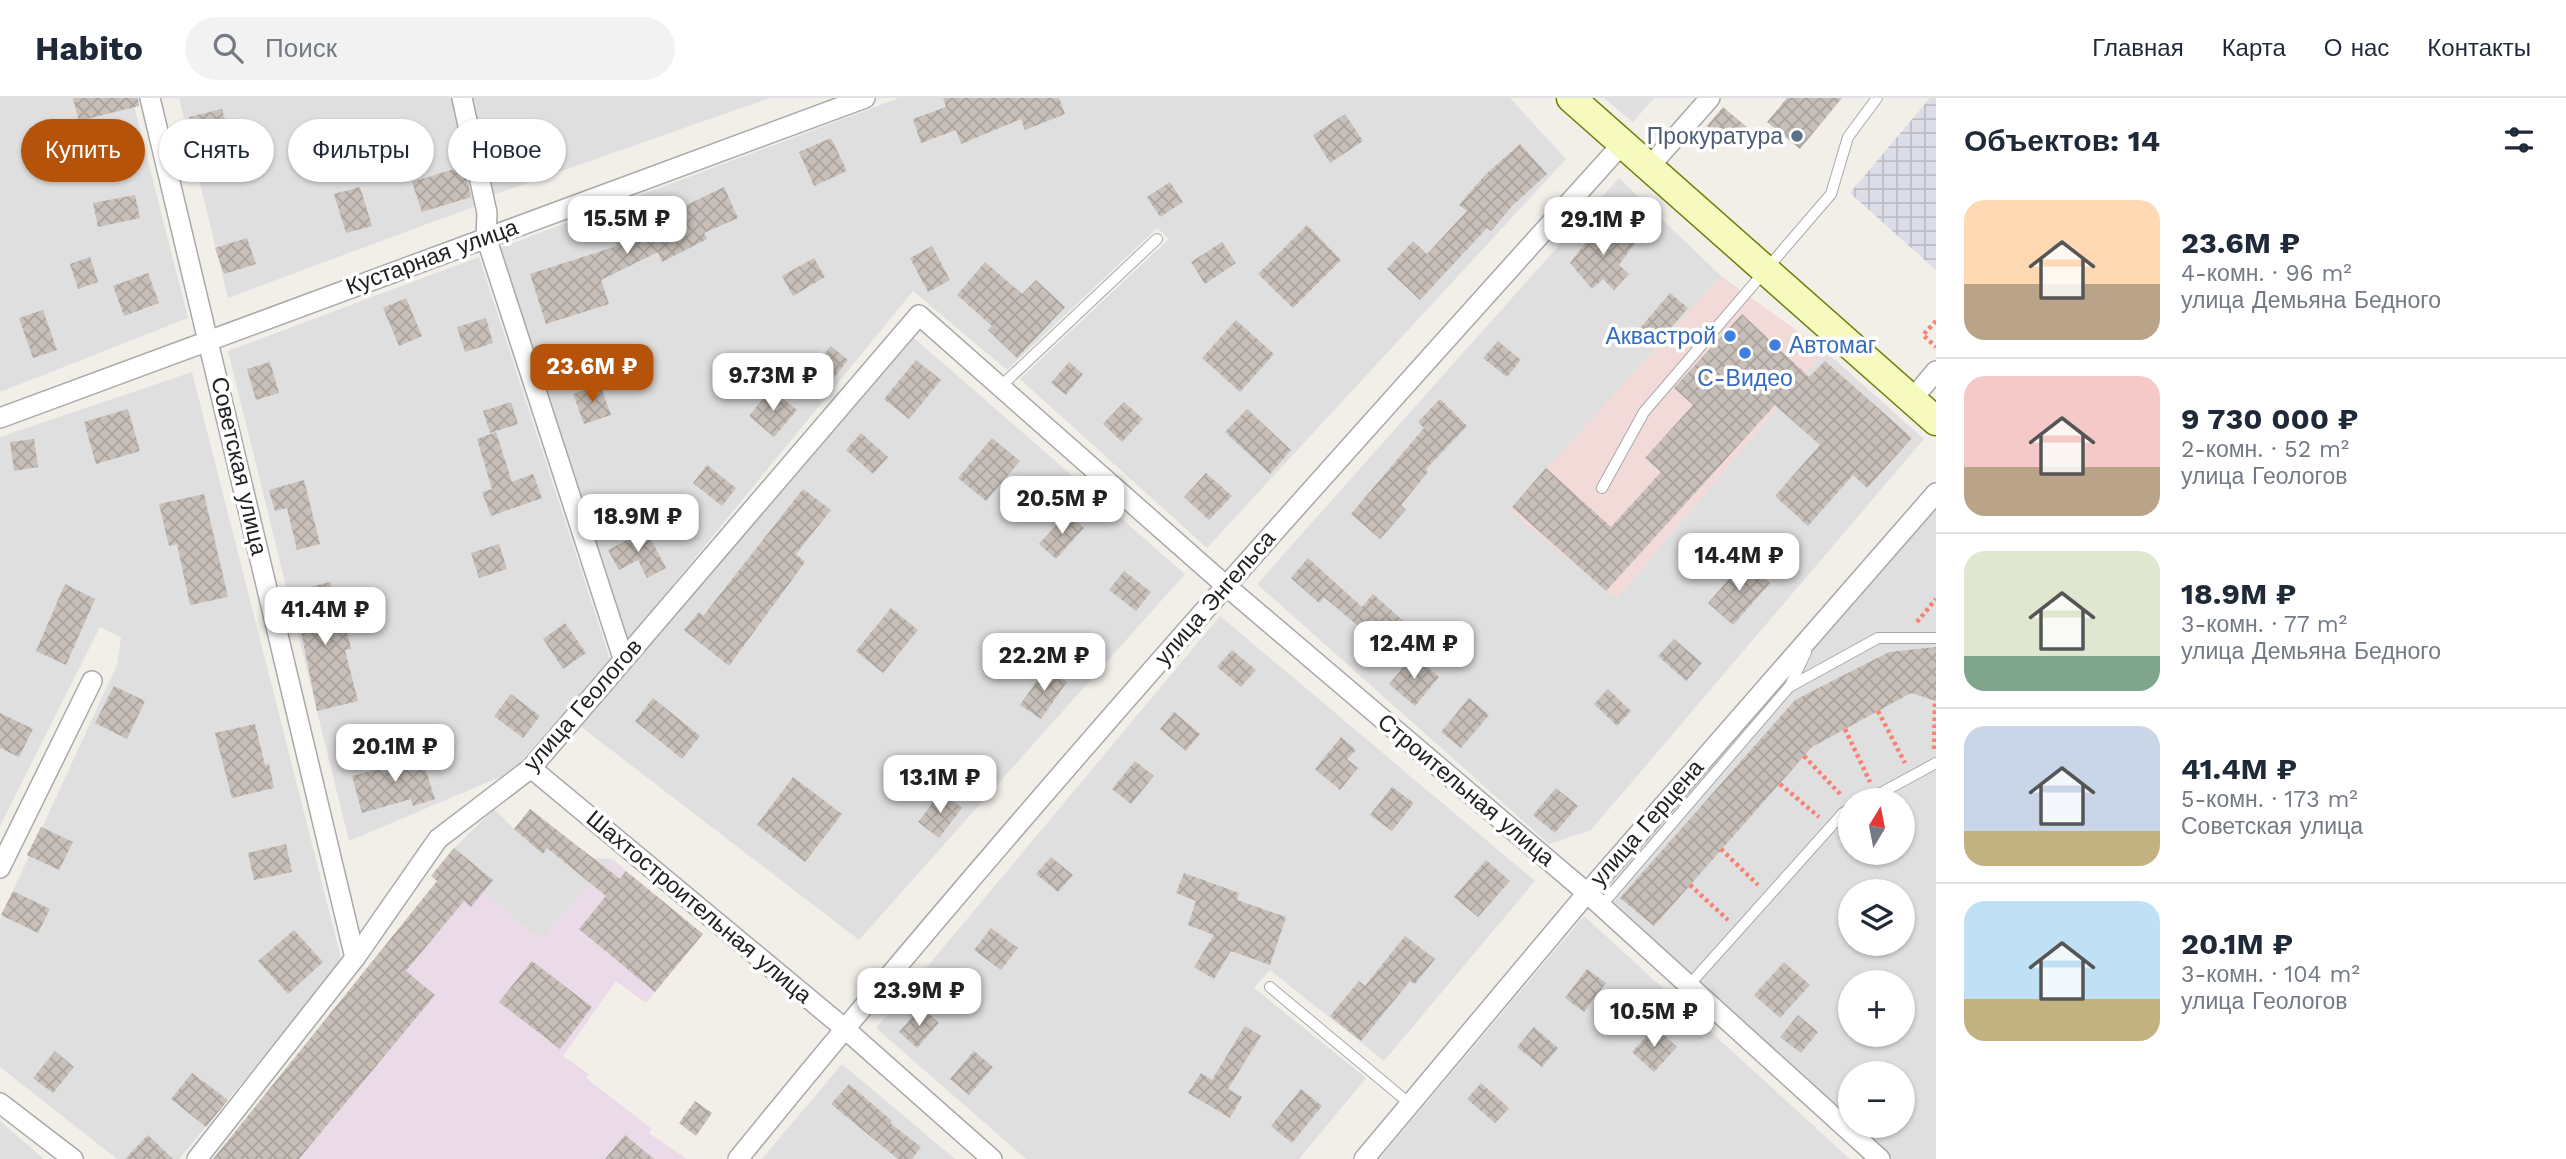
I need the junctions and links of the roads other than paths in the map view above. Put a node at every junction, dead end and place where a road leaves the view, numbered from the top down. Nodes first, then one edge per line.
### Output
1 (149, 98) edge
2 (462, 98) edge
3 (865, 98) edge
4 (1571, 98) edge
5 (1710, 98) edge
6 (1877, 98) edge
7 (1623, 143) junction
8 (1650, 166) junction
9 (486, 237) junction
10 (1157, 239) dead end
11 (1766, 268) junction
12 (919, 315) joint
13 (208, 338) junction
14 (1936, 372) edge
15 (1000, 387) junction
16 (1913, 398) junction
17 (0, 418) edge
18 (1936, 421) edge
19 (1602, 488) dead end
20 (1936, 492) edge
21 (1224, 585) junction
22 (1817, 628) junction
23 (1936, 638) edge
24 (623, 658) junction
25 (92, 681) dead end
26 (1789, 687) junction
27 (1935, 764) edge
28 (531, 768) junction
29 (1889, 788) edge
30 (1838, 819) edge
31 (0, 869) edge
32 (1594, 899) junction
33 (355, 958) junction
34 (1690, 985) junction
35 (1270, 987) dead end
36 (844, 1028) junction
37 (0, 1103) edge
38 (1410, 1104) junction
39 (73, 1159) edge
40 (197, 1159) edge
41 (738, 1159) edge
42 (992, 1159) edge
43 (1364, 1159) edge
44 (1881, 1159) edge

1 - 13 street, Советская улица
2 - 9 street
3 - 9 street, Кустарная улица
4 - 7 street
5 - 8 street
6 - 11 lane
7 - 8 street
7 - 21 street, улица Энгельса
8 - 11 street
9 - 13 street, Кустарная улица
9 - 24 street
10 - 15 lane
11 - 16 street
11 - 19 lane
12 - 15 street, Строительная улица
12 - 24 street, улица Геологов
13 - 17 street, Кустарная улица
13 - 33 street, Советская улица
14 - 16 street
15 - 21 street, Строительная улица
16 - 18 street
20 - 22 street, улица Герцена
21 - 32 street, Строительная улица
21 - 36 street, улица Энгельса
22 - 26 lane
22 - 32 street, улица Герцена
23 - 26 lane
24 - 28 street, улица Геологов
25 - 31 street
26 - 32 lane
27 - 29 lane
28 - 33 street, улица Геологов
28 - 36 street, Шахтостроительная улица
30 - 34 lane
32 - 34 street, Строительная улица
32 - 38 street, улица Герцена
33 - 40 street, улица Геологов
34 - 44 street, Строительная улица
35 - 38 lane
36 - 41 street, улица Энгельса
36 - 42 street, Шахтостроительная улица
37 - 39 street
38 - 43 street, улица Герцена

